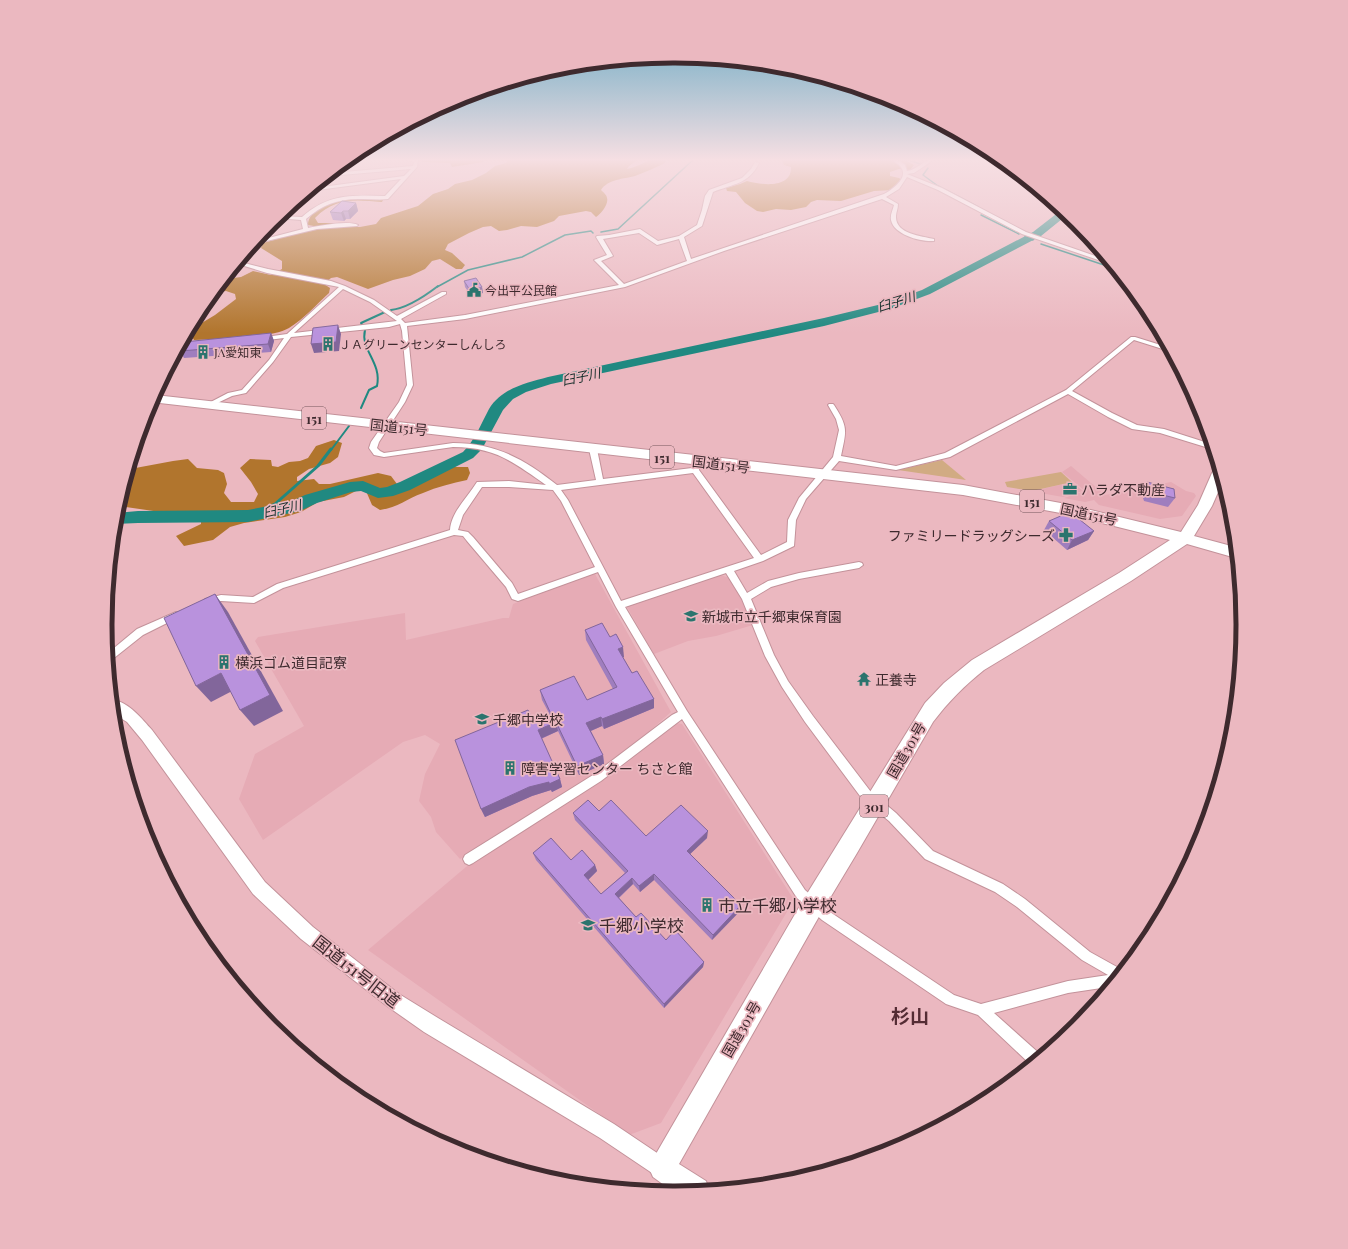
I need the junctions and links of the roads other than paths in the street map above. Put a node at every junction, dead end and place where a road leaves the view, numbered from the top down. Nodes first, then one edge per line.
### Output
1 (290, 217) edge
2 (701, 217) edge
3 (821, 217) edge
4 (893, 217) edge
5 (995, 217) edge
6 (303, 219) joint
7 (355, 225) dead end
8 (306, 230) junction
9 (681, 238) junction
10 (932, 240) dead end
11 (264, 241) edge
12 (1101, 260) edge
13 (690, 261) junction
14 (244, 264) edge
15 (623, 286) junction
16 (343, 287) junction
17 (444, 293) dead end
18 (401, 321) junction
19 (290, 335) junction
20 (250, 340) edge
21 (1162, 347) edge
22 (1068, 391) junction
23 (159, 400) edge
24 (832, 405) dead end
25 (207, 406) junction
26 (386, 426) junction
27 (1206, 446) edge
28 (593, 449) junction
29 (837, 458) junction
30 (696, 465) junction
31 (824, 475) junction
32 (1216, 480) edge
33 (600, 482) junction
34 (555, 488) junction
35 (454, 532) junction
36 (1185, 538) junction
37 (1231, 552) edge
38 (760, 559) junction
39 (859, 565) dead end
40 (600, 568) junction
41 (728, 569) junction
42 (746, 598) junction
43 (199, 605) edge
44 (619, 605) junction
45 (188, 610) edge
46 (114, 654) edge
47 (119, 709) edge
48 (684, 714) junction
49 (875, 804) junction
50 (469, 860) dead end
51 (813, 905) junction
52 (1114, 972) edge
53 (1107, 981) edge
54 (981, 1010) junction
55 (1032, 1057) edge
56 (662, 1168) junction
57 (688, 1186) edge

1 - 6 street
2 - 9 street
3 - 13 street
4 - 10 street
5 - 12 street
6 - 8 street
7 - 8 street
8 - 11 street
9 - 13 street
9 - 15 street
13 - 15 street
14 - 16 street
15 - 18 street
16 - 18 street
16 - 19 street
17 - 18 street
18 - 19 street
18 - 26 street
19 - 20 street
19 - 25 street
21 - 22 street
22 - 27 street
22 - 29 street
23 - 25 highway, 国道151号 / 151
24 - 29 street
25 - 26 highway, 国道151号 / 151
26 - 28 highway, 国道151号 / 151
26 - 34 street
28 - 30 highway, 国道151号 / 151
28 - 33 street
29 - 31 street
30 - 31 highway, 国道151号 / 151
30 - 33 street
30 - 38 street
31 - 36 highway, 国道151号 / 151
31 - 38 street
32 - 36 highway, 国道301号 / 301
33 - 34 street
34 - 35 street
34 - 40 street
35 - 40 street
35 - 43 street
36 - 37 highway, 国道151号 / 151
36 - 49 highway, 国道301号 / 301
38 - 41 street
39 - 42 street
40 - 44 street
41 - 42 street
41 - 44 street
42 - 49 street
44 - 48 street
45 - 46 street
47 - 56 street, 国道151号旧道
48 - 50 street
48 - 51 street
49 - 51 highway, 国道301号 / 301
49 - 52 street
51 - 54 street
51 - 56 highway, 国道301号 / 301
53 - 54 street
54 - 55 street
56 - 57 highway

